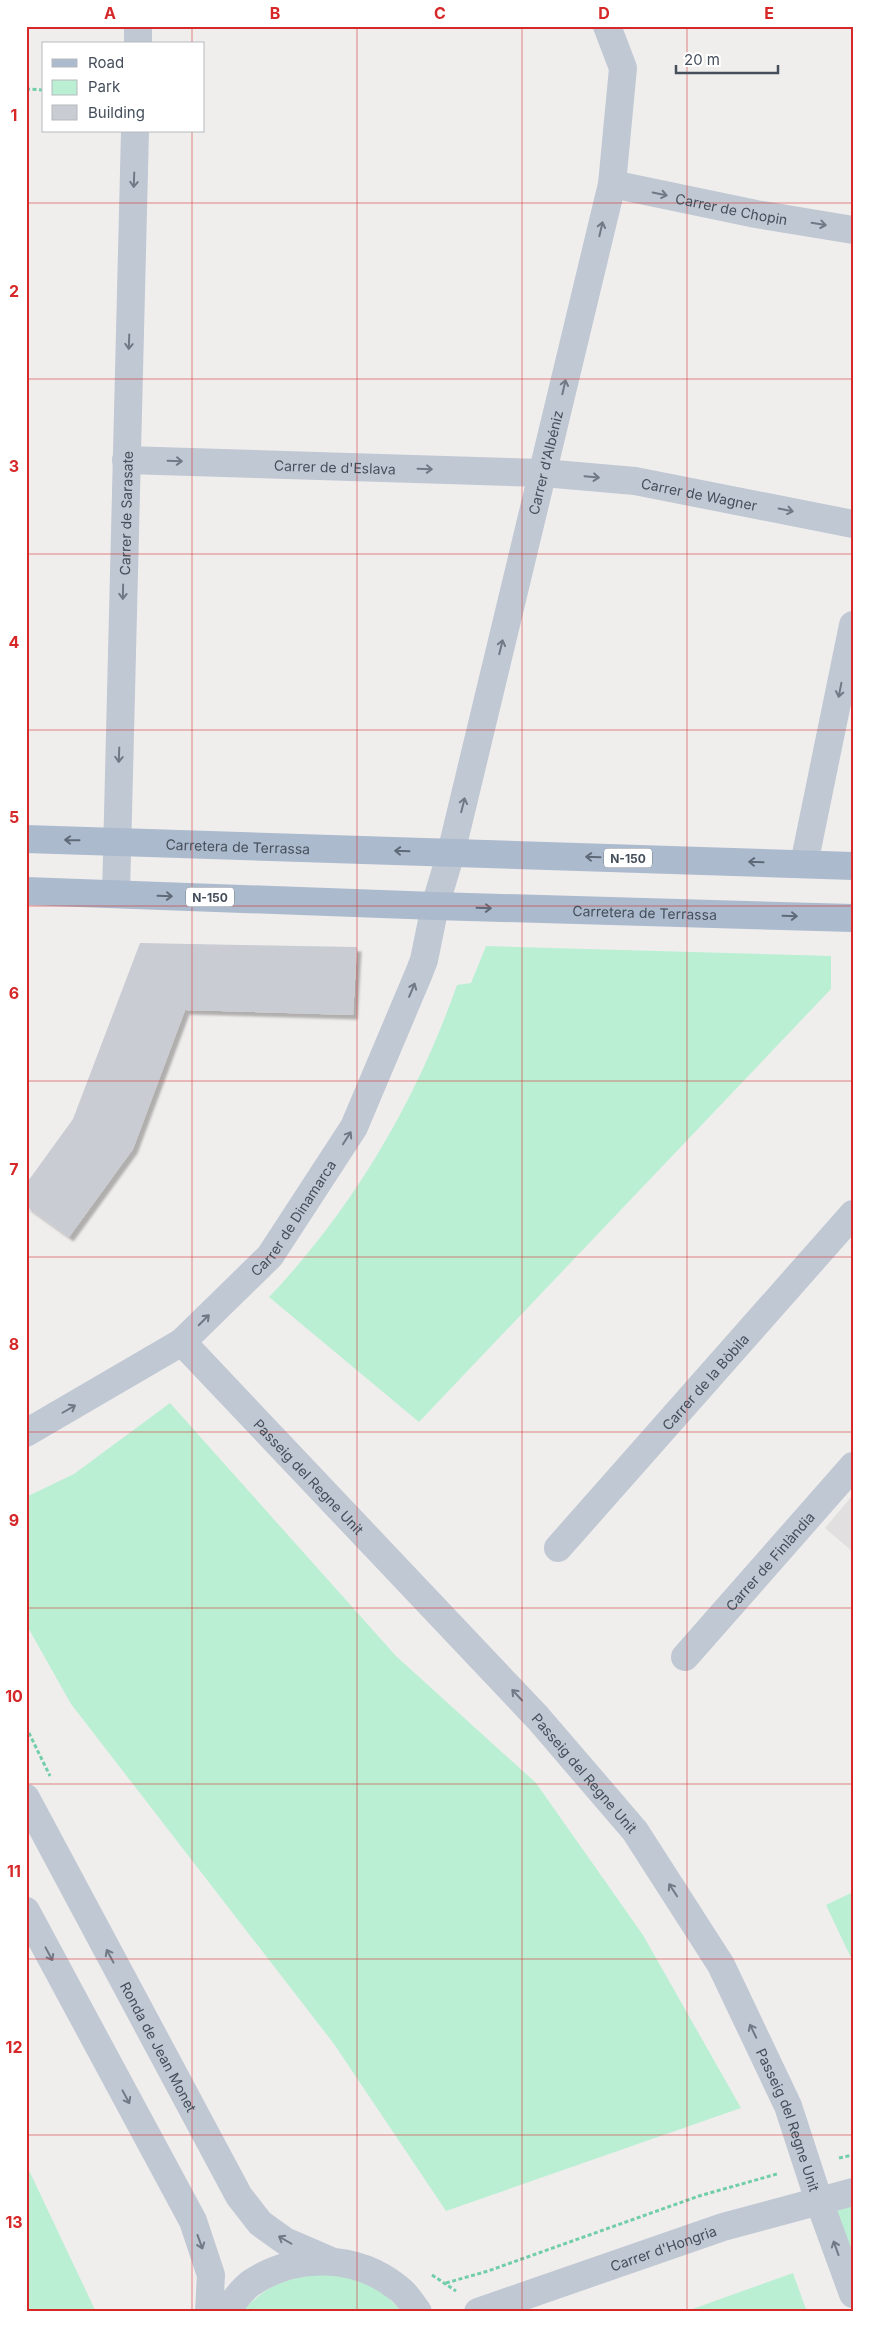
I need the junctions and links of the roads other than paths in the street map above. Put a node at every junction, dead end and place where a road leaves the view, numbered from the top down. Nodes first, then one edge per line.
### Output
1 (138, 26) edge
2 (607, 26) edge
3 (138, 42) edge
4 (135, 132) edge
5 (612, 184) junction
6 (853, 230) edge
7 (126, 460) junction
8 (543, 473) junction
9 (853, 524) edge
10 (853, 625) edge
11 (26, 839) edge
12 (118, 840) junction
13 (451, 853) junction
14 (804, 864) junction
15 (853, 866) edge
16 (26, 891) edge
17 (116, 894) junction
18 (435, 906) junction
19 (853, 918) edge
20 (853, 1214) edge
21 (182, 1342) junction
22 (26, 1433) edge
23 (853, 1466) edge
24 (558, 1548) dead end
25 (685, 1657) dead end
26 (26, 1798) edge
27 (26, 1911) edge
28 (853, 2192) edge
29 (819, 2201) junction
30 (329, 2260) junction
31 (853, 2294) edge
32 (469, 2305) edge
33 (209, 2312) edge
34 (225, 2312) edge
35 (418, 2312) edge

1 - 3 street
2 - 5 street, Carrer d'Albéniz
4 -> 7 street, Carrer de Sarasate
5 -> 6 street, Carrer de Chopin
8 -> 5 street, Carrer d'Albéniz
7 -> 8 street, Carrer de d'Eslava
7 -> 12 street, Carrer de Sarasate
8 -> 9 street, Carrer de Wagner
13 -> 8 street, Carrer d'Albéniz
10 -> 14 street
12 -> 11 main road, Carretera de Terrassa / N-150
13 -> 12 main road, Carretera de Terrassa / N-150
12 - 17 street, Carrer de Sarasate
14 -> 13 main road, Carretera de Terrassa / N-150
13 - 18 street
14 - 15 main road, Carretera de Terrassa / N-150
16 - 17 main road, Carretera de Terrassa / N-150
17 -> 18 main road, Carretera de Terrassa / N-150
18 -> 19 main road, Carretera de Terrassa / N-150
21 -> 18 street, Carrer de Dinamarca
20 - 24 street, Carrer de la Bòbila
22 -> 21 street, Carrer de Dinamarca
29 -> 21 street, Passeig del Regne Unit
23 - 25 street, Carrer de Finlàndia
30 -> 26 street, Ronda de Jean Monet
27 -> 33 street
28 - 29 street, Carrer d'Hongria
31 -> 29 street, Passeig del Regne Unit
29 - 32 street, Carrer d'Hongria
30 - 34 street
30 - 35 street

